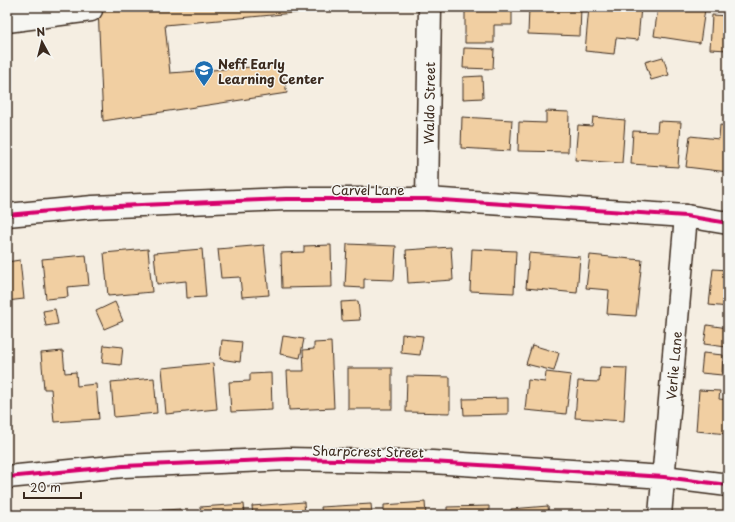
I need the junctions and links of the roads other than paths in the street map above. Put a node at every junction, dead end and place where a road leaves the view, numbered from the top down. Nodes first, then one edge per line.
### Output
1 (430, 7) edge
2 (91, 10) dead end
3 (7, 21) edge
4 (427, 199) junction
5 (7, 215) edge
6 (686, 216) junction
7 (728, 223) edge
8 (7, 477) edge
9 (664, 477) junction
10 (728, 485) edge
11 (660, 515) edge

1 - 4 street, Waldo Street
2 - 3 street
4 - 5 street, Carvel Lane
4 - 6 street, Carvel Lane
6 - 7 street, Carvel Lane
6 - 9 street, Verlie Lane
8 - 9 street, Sharpcrest Street
9 - 10 street, Sharpcrest Street
9 - 11 street, Verlie Lane

